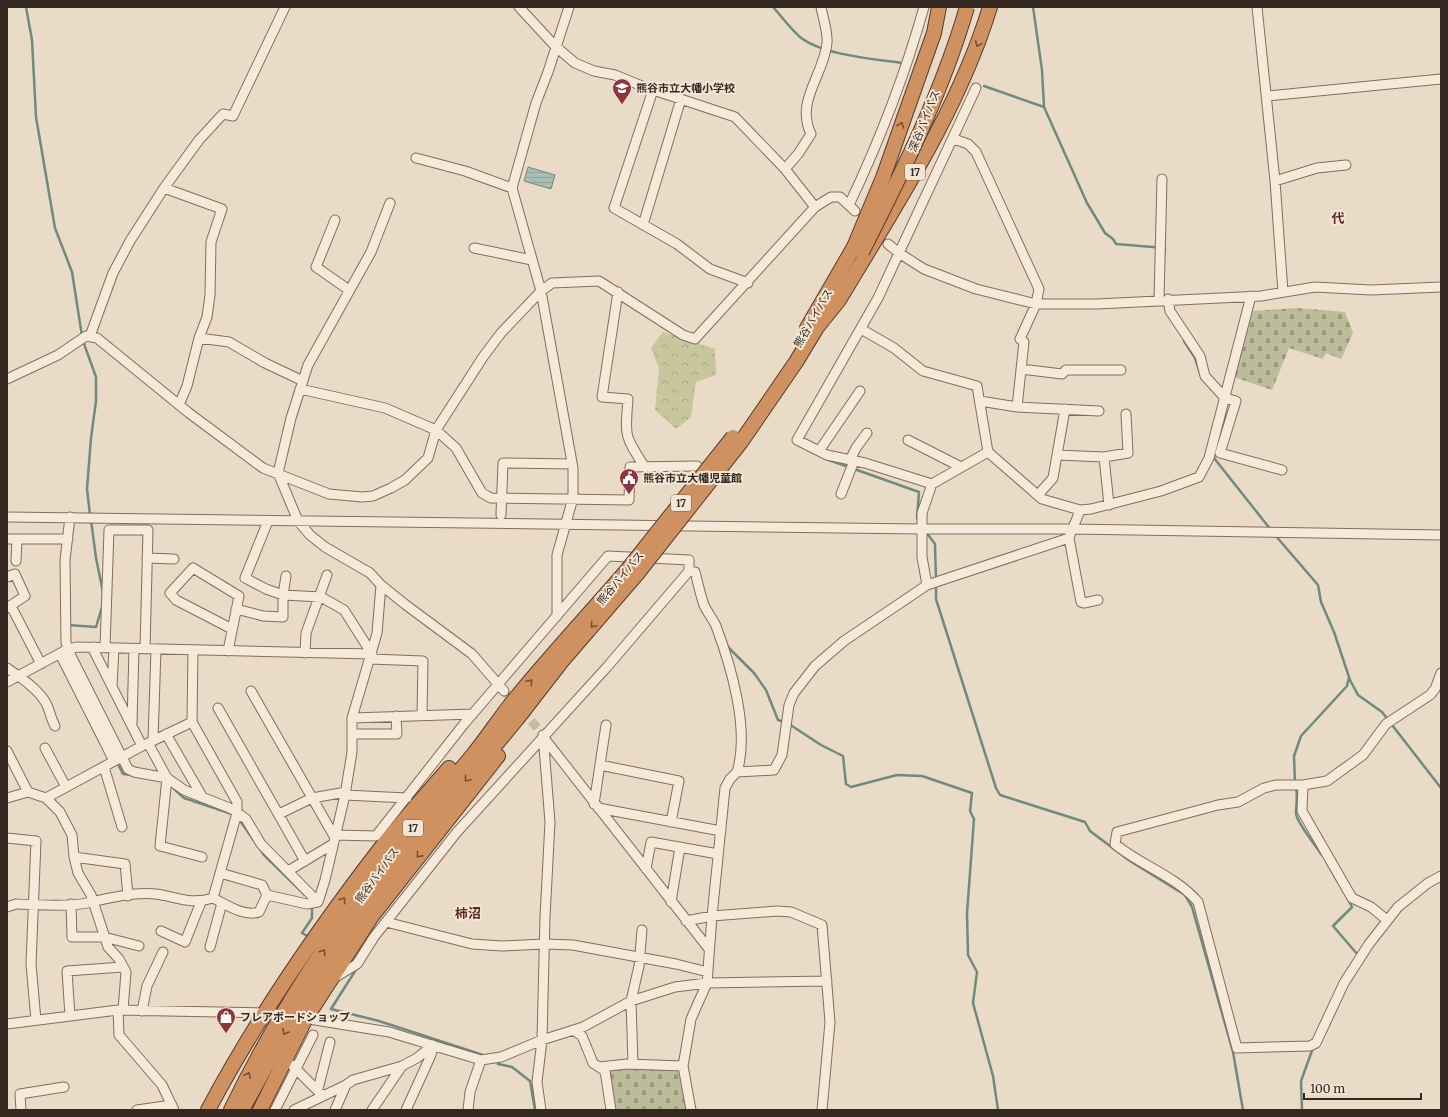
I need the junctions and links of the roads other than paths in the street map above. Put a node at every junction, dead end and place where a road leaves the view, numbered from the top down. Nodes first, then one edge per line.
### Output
1 (285, 7) edge
2 (519, 7) edge
3 (569, 7) edge
4 (821, 7) edge
5 (924, 7) edge
6 (939, 7) edge
7 (957, 7) edge
8 (967, 7) edge
9 (990, 7) edge
10 (1257, 7) edge
11 (555, 46) junction
12 (1441, 79) edge
13 (976, 88) dead end
14 (653, 90) junction
15 (1267, 96) junction
16 (681, 99) junction
17 (954, 138) junction
18 (416, 158) dead end
19 (1346, 166) dead end
20 (785, 168) junction
21 (1162, 179) dead end
22 (1275, 181) junction
23 (164, 188) junction
24 (512, 188) junction
25 (390, 203) dead end
26 (815, 207) junction
27 (335, 220) dead end
28 (643, 225) junction
29 (888, 244) dead end
30 (474, 248) dead end
31 (858, 249) junction
32 (899, 253) junction
33 (532, 260) junction
34 (748, 283) junction
35 (1441, 287) edge
36 (350, 290) junction
37 (541, 291) junction
38 (618, 292) junction
39 (1283, 292) junction
40 (1251, 296) junction
41 (1162, 300) junction
42 (1036, 304) junction
43 (818, 326) junction
44 (861, 329) junction
45 (88, 336) junction
46 (199, 338) junction
47 (1021, 369) junction
48 (1121, 370) dead end
49 (7, 379) edge
50 (302, 385) junction
51 (860, 391) dead end
52 (1225, 398) junction
53 (980, 401) junction
54 (179, 405) junction
55 (1017, 407) junction
56 (1065, 409) junction
57 (1098, 411) dead end
58 (1126, 414) dead end
59 (436, 430) junction
60 (867, 433) dead end
61 (737, 440) junction
62 (908, 440) dead end
63 (819, 451) junction
64 (988, 452) junction
65 (1057, 455) junction
66 (1104, 457) junction
67 (852, 461) junction
68 (572, 464) junction
69 (644, 466) junction
70 (697, 466) dead end
71 (961, 467) junction
72 (1282, 470) dead end
73 (278, 473) junction
74 (932, 484) junction
75 (841, 494) dead end
76 (1038, 495) junction
77 (502, 498) junction
78 (573, 498) junction
79 (1109, 505) junction
80 (1080, 510) junction
81 (501, 515) dead end
82 (7, 517) edge
83 (70, 517) junction
84 (268, 521) junction
85 (298, 521) junction
86 (565, 524) junction
87 (922, 529) junction
88 (1070, 533) junction
89 (1441, 535) edge
90 (7, 539) edge
91 (17, 539) junction
92 (68, 539) junction
93 (147, 558) junction
94 (174, 559) dead end
95 (16, 561) dead end
96 (689, 571) junction
97 (633, 572) junction
98 (328, 575) dead end
99 (286, 576) dead end
100 (7, 577) edge
101 (929, 584) junction
102 (381, 585) junction
103 (283, 595) junction
104 (321, 597) junction
105 (1098, 600) dead end
106 (9, 607) edge
107 (236, 609) junction
108 (557, 616) junction
109 (232, 629) junction
110 (94, 647) junction
111 (68, 648) junction
112 (109, 648) junction
113 (134, 649) junction
114 (144, 649) junction
115 (156, 649) junction
116 (193, 650) junction
117 (228, 651) junction
118 (305, 653) junction
119 (60, 654) junction
120 (371, 657) junction
121 (562, 661) junction
122 (41, 664) junction
123 (7, 668) edge
124 (1441, 673) edge
125 (18, 677) junction
126 (7, 682) edge
127 (112, 688) junction
128 (251, 691) dead end
129 (506, 692) junction
130 (218, 708) dead end
131 (473, 714) junction
132 (422, 715) junction
133 (396, 716) junction
134 (352, 718) junction
135 (192, 722) junction
136 (132, 725) junction
137 (606, 725) dead end
138 (55, 726) dead end
139 (166, 734) junction
140 (352, 734) junction
141 (543, 736) junction
142 (148, 743) junction
143 (45, 748) dead end
144 (7, 751) edge
145 (117, 760) junction
146 (600, 765) junction
147 (104, 767) junction
148 (737, 772) junction
149 (167, 783) junction
150 (1302, 785) junction
151 (66, 787) junction
152 (28, 792) junction
153 (345, 794) junction
154 (7, 798) edge
155 (46, 798) junction
156 (203, 798) junction
157 (312, 798) junction
158 (407, 798) junction
159 (596, 806) junction
160 (237, 813) junction
161 (279, 814) junction
162 (671, 822) junction
163 (122, 827) dead end
164 (721, 831) junction
165 (7, 838) edge
166 (334, 838) junction
167 (680, 847) junction
168 (718, 854) junction
169 (74, 857) junction
170 (202, 857) dead end
171 (305, 861) junction
172 (646, 869) junction
173 (288, 871) junction
174 (220, 873) junction
175 (1441, 876) edge
176 (267, 895) junction
177 (128, 896) junction
178 (213, 898) junction
179 (92, 901) junction
180 (201, 902) junction
181 (317, 902) junction
182 (671, 902) junction
183 (222, 903) junction
184 (71, 904) junction
185 (32, 905) junction
186 (7, 907) edge
187 (712, 916) junction
188 (1387, 920) junction
189 (686, 921) junction
190 (386, 922) junction
191 (642, 930) dead end
192 (161, 931) dead end
193 (104, 937) junction
194 (544, 944) junction
195 (139, 946) dead end
196 (210, 946) dead end
197 (709, 949) junction
198 (163, 952) dead end
199 (639, 958) junction
200 (123, 967) junction
201 (708, 972) junction
202 (329, 981) junction
203 (827, 981) junction
204 (707, 983) junction
205 (631, 1001) junction
206 (121, 1010) junction
207 (142, 1011) junction
208 (264, 1013) junction
209 (70, 1016) junction
210 (294, 1017) junction
211 (36, 1020) junction
212 (7, 1024) edge
213 (573, 1030) junction
214 (313, 1035) dead end
215 (542, 1040) junction
216 (330, 1042) dead end
217 (433, 1045) junction
218 (481, 1060) junction
219 (290, 1064) junction
220 (634, 1064) junction
221 (402, 1066) junction
222 (683, 1066) junction
223 (598, 1067) junction
224 (346, 1085) junction
225 (64, 1087) dead end
226 (321, 1093) junction
227 (173, 1107) edge
228 (21, 1110) edge
229 (137, 1110) edge
230 (208, 1110) edge
231 (231, 1110) edge
232 (242, 1110) edge
233 (260, 1110) edge
234 (275, 1110) edge
235 (294, 1110) edge
236 (334, 1110) edge
237 (372, 1110) edge
238 (406, 1110) edge
239 (468, 1110) edge
240 (541, 1110) edge
241 (611, 1110) edge
242 (691, 1110) edge
243 (822, 1110) edge

1 - 23 street
2 - 11 street
3 - 11 street
4 - 20 street
5 - 26 street
31 -> 6 highway, 熊谷バイパス / 17, bridge
7 - 31 highway, 深谷バイパス / 17, bridge
8 - 31 highway, 深谷バイパス / 17, bridge
9 -> 43 highway, 17
10 - 15 street
11 - 14 street
11 - 24 street
12 - 15 street
13 - 17 street
14 - 16 street
14 - 28 street
15 - 22 street
16 - 20 street
16 - 28 street
17 - 32 street
17 - 42 street
18 - 24 street
19 - 22 street
20 - 26 street
21 - 41 street
22 - 39 street
23 - 45 street
23 - 46 street
24 - 33 street
25 - 36 street
26 - 34 street
27 - 36 street
28 - 34 street
29 - 32 street
30 - 33 street
31 - 43 highway, 熊谷バイパス / 17
31 - 61 highway, 熊谷バイパス / 17
32 - 42 street
32 - 44 street
33 - 37 street
34 - 38 street
35 - 39 street
36 - 50 street
37 - 38 street
37 - 59 street
37 - 68 street
38 - 69 street
39 - 40 street
40 - 41 street
40 - 52 street
41 - 42 street
41 - 52 street
42 - 47 street
43 - 61 highway, 熊谷バイパス / 17
44 - 53 street
44 - 63 street
45 - 49 street
45 - 54 street
46 - 50 street
46 - 54 street
47 - 48 street
47 - 55 street
50 - 59 street
50 - 73 street
51 - 63 street
52 - 72 street
52 - 79 street
53 - 55 street
53 - 64 street
54 - 73 street
55 - 56 street
56 - 57 street
56 - 65 street
58 - 66 street
59 - 73 street
59 - 77 street
60 - 67 street
61 - 97 highway, 熊谷バイパス / 17, bridge
62 - 71 street
63 - 67 street
64 - 71 street
64 - 76 street
65 - 66 street
65 - 76 street
66 - 79 street
67 - 74 street
67 - 75 street
68 - 77 street
68 - 78 street
69 - 70 street
69 - 78 street
71 - 74 street
73 - 85 street
74 - 87 street
76 - 80 street
77 - 78 street
77 - 81 street
78 - 86 street
79 - 80 street
80 - 88 street
82 - 83 street
83 - 84 street
83 - 92 street
84 - 85 street
84 - 103 street
85 - 86 street
85 - 102 street
86 - 87 street
86 - 108 street
87 - 88 street
87 - 101 street
88 - 89 street
88 - 101 street
88 - 105 street
90 - 91 street
91 - 92 street
91 - 95 street
92 - 111 street
93 - 94 street
93 - 112 street
93 - 114 street
96 - 108 street
96 - 141 street
96 - 148 street
97 -> 121 highway, 熊谷バイパス / 17
129 -> 97 highway, 熊谷バイパス / 17
98 - 104 street
99 - 103 street
100 - 106 street
101 - 148 street
102 - 120 street
102 - 129 street
103 - 104 street
103 - 107 street
104 - 118 street
104 - 120 street
106 - 122 street
107 - 109 street
107 - 109 street
108 - 129 street
109 - 117 street
110 - 111 street
110 - 112 street
110 - 127 street
111 - 119 street
111 - 145 street
112 - 113 street
112 - 127 street
113 - 114 street
113 - 136 street
114 - 115 street
115 - 116 street
115 - 142 street
116 - 117 street
116 - 135 street
117 - 118 street
118 - 120 street
119 - 122 street
119 - 145 street
120 - 132 street
120 - 134 street
121 -> 202 highway, 17
121 -> 210 highway, 熊谷バイパス / 17
122 - 125 street
123 - 125 street
124 - 150 street
125 - 126 street
125 - 138 street
127 - 136 street
128 - 157 street
129 - 131 street
208 -> 129 highway, 17
210 -> 129 highway, 熊谷バイパス / 17
130 - 161 street
131 - 132 street
131 - 158 street
132 - 133 street
133 - 134 street
133 - 140 street
134 - 140 street
135 - 139 street
135 - 160 street
136 - 142 street
137 - 146 street
139 - 142 street
139 - 156 street
140 - 153 street
141 - 159 street
141 - 190 street
141 - 194 street
142 - 145 street
142 - 149 street
143 - 151 street
144 - 152 street
145 - 147 street
145 - 149 street
146 - 159 street
146 - 162 street
147 - 151 street
147 - 163 street
148 - 164 street
149 - 156 street
149 - 170 street
150 - 188 street
150 - 188 street
151 - 155 street
152 - 154 street
152 - 155 street
153 - 157 street
153 - 158 street
153 - 166 street
155 - 169 street
156 - 160 street
157 - 161 street
157 - 166 street
158 - 166 street
159 - 162 street
159 - 172 street
160 - 173 street
160 - 174 street
161 - 171 street
162 - 164 street
164 - 168 street
165 - 185 street
166 - 171 street
166 - 181 street
167 - 168 street
167 - 172 street
167 - 182 street
168 - 187 street
169 - 177 street
169 - 179 street
171 - 173 street
172 - 182 street
173 - 181 street
174 - 176 street
174 - 178 street
175 - 188 street
176 - 181 street
176 - 183 street
177 - 179 street
177 - 180 street
178 - 180 street
178 - 183 street
179 - 184 street
179 - 193 street
180 - 192 street
182 - 189 street
183 - 196 street
184 - 185 street
184 - 193 street
185 - 186 street
185 - 211 street
187 - 189 street
187 - 197 street
187 - 203 street
189 - 197 street
190 - 194 street
190 - 202 street
191 - 199 street
193 - 195 street
193 - 200 street
194 - 199 street
194 - 215 street
197 - 201 street
198 - 207 street
199 - 201 street
199 - 205 street
200 - 206 street
200 - 209 street
201 - 204 street
202 - 210 highway, 17
203 - 204 street
203 - 243 street
204 - 205 street
204 - 222 street
205 - 213 street
205 - 220 street
206 - 207 street
206 - 209 street
206 - 227 street
207 - 208 street
208 - 210 street
208 - 230 highway, 17
209 - 211 street
210 - 217 street
210 - 219 highway, 17
231 -> 210 highway, 熊谷バイパス / 17
210 -> 232 highway, 熊谷バイパス / 17
211 - 212 street
213 - 215 street
213 - 223 street
214 - 219 street
215 - 218 street
215 - 240 street
216 - 226 street
217 - 218 street
217 - 221 street
217 - 238 street
218 - 239 street
219 - 226 street
219 - 233 highway, 17
219 - 234 street
220 - 222 street
220 - 223 street
221 - 224 street
221 - 237 street
222 - 242 street
223 - 241 street
224 - 226 street
224 - 236 street
225 - 228 street
226 - 235 street
227 - 229 street

